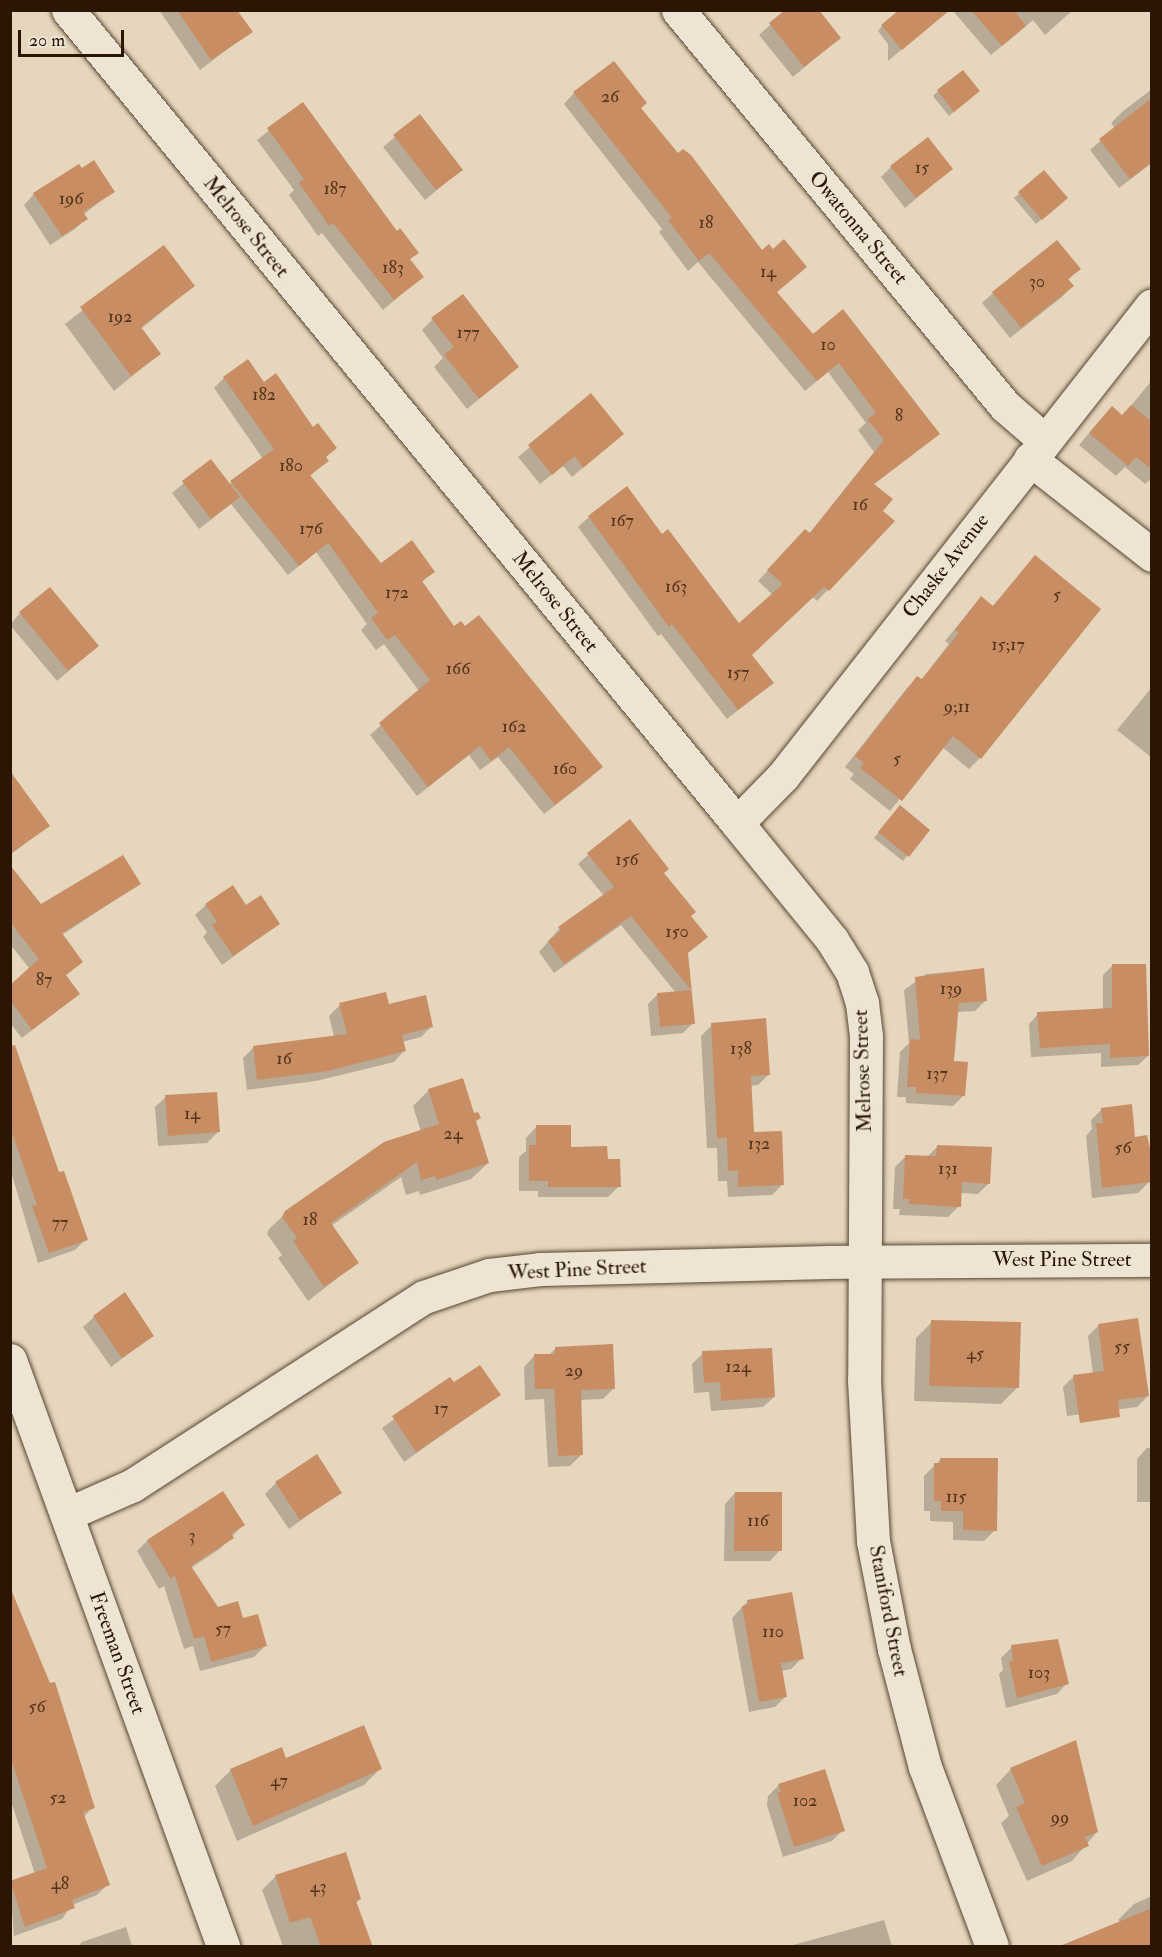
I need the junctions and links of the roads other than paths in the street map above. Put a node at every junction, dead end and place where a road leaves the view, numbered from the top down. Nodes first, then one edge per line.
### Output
1 (678, 10) edge
2 (80, 15) edge
3 (1152, 304) edge
4 (1037, 449) junction
5 (1152, 555) edge
6 (737, 823) junction
7 (1152, 1260) edge
8 (864, 1262) junction
9 (10, 1360) edge
10 (67, 1514) junction
11 (223, 1947) edge
12 (992, 1947) edge

1 - 4 street, Owatonna Street
2 - 6 street, Melrose Street
3 - 4 street, Chaske Avenue
4 - 5 street, Owatonna Street
4 - 6 street, Chaske Avenue
6 - 8 street, Melrose Street
7 - 8 street, West Pine Street
8 - 10 street, West Pine Street
8 - 12 street, Staniford Street
9 - 10 street, Freeman Street
10 - 11 street, Freeman Street

